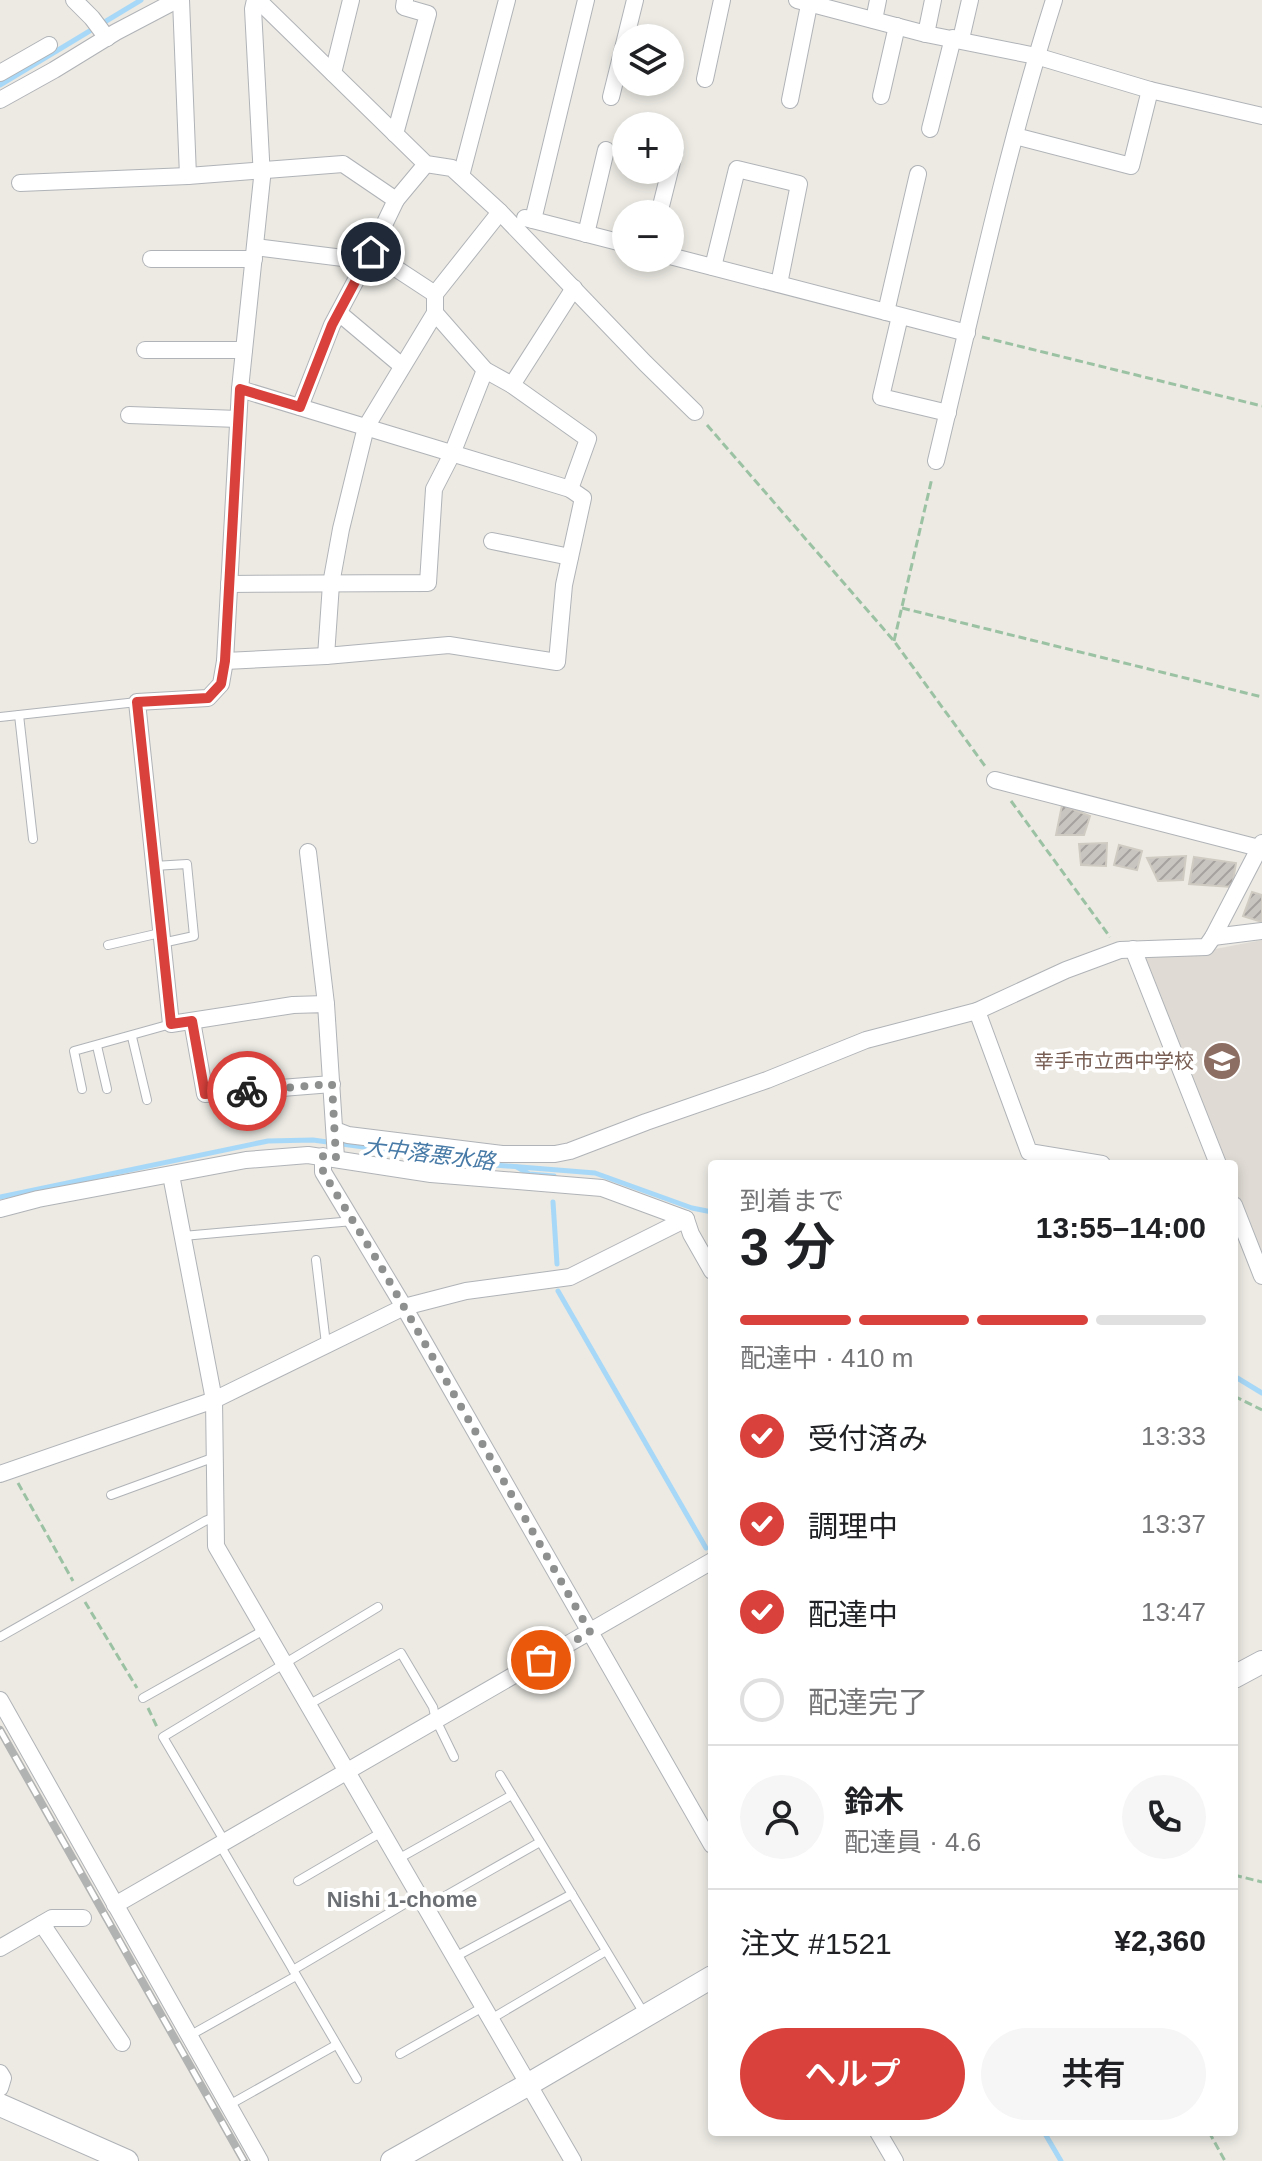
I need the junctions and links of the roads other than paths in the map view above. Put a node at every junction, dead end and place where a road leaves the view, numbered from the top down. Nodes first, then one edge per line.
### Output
1 (74, 0) edge
2 (179, 0) edge
3 (257, 0) edge
4 (351, 0) edge
5 (405, 0) edge
6 (507, 0) edge
7 (586, 0) edge
8 (635, 0) edge
9 (722, 0) edge
10 (878, 0) edge
11 (933, 0) edge
12 (970, 0) edge
13 (1054, 0) edge
14 (805, 1) edge
15 (874, 20) junction
16 (897, 26) junction
17 (926, 34) junction
18 (104, 35) junction
19 (957, 39) junction
20 (49, 45) dead end
21 (1036, 56) junction
22 (0, 73) edge
23 (333, 73) junction
24 (705, 79) dead end
25 (1150, 90) junction
26 (881, 96) dead end
27 (611, 97) dead end
28 (0, 100) edge
29 (790, 100) dead end
30 (1262, 116) edge
31 (930, 129) dead end
32 (395, 134) junction
33 (1015, 136) junction
34 (606, 150) dead end
35 (426, 164) junction
36 (262, 171) junction
37 (918, 174) dead end
38 (188, 176) junction
39 (461, 176) junction
40 (20, 183) dead end
41 (396, 200) junction
42 (500, 212) junction
43 (533, 220) junction
44 (586, 234) junction
45 (612, 240) edge
46 (254, 253) junction
47 (369, 257) junction
48 (151, 259) dead end
49 (684, 260) edge
50 (713, 267) junction
51 (779, 284) junction
52 (574, 288) junction
53 (435, 294) junction
54 (339, 313) junction
55 (435, 313) junction
56 (893, 314) junction
57 (967, 333) junction
58 (145, 350) dead end
59 (244, 350) junction
60 (402, 366) junction
61 (485, 370) junction
62 (512, 385) junction
63 (240, 389) junction
64 (300, 407) junction
65 (695, 412) road end
66 (948, 413) junction
67 (129, 415) dead end
68 (238, 419) junction
69 (366, 427) junction
70 (452, 454) junction
71 (936, 461) road end
72 (570, 489) junction
73 (492, 541) dead end
74 (570, 557) junction
75 (229, 584) junction
76 (331, 584) junction
77 (326, 656) junction
78 (225, 661) junction
79 (137, 702) junction
80 (19, 715) junction
81 (0, 717) edge
82 (995, 780) dead end
83 (33, 839) dead end
84 (1261, 846) edge
85 (308, 852) dead end
86 (154, 866) junction
87 (1262, 931) edge
88 (1213, 937) junction
89 (161, 938) junction
90 (108, 945) dead end
91 (1133, 949) junction
92 (326, 1004) junction
93 (977, 1011) junction
94 (192, 1021) junction
95 (171, 1024) junction
96 (132, 1037) junction
97 (97, 1046) junction
98 (332, 1084) junction
99 (82, 1089) dead end
100 (107, 1089) dead end
101 (147, 1100) dead end
102 (335, 1131) junction
103 (332, 1155) junction
104 (1078, 1160) edge
105 (1216, 1160) edge
106 (171, 1175) junction
107 (0, 1209) edge
108 (1238, 1215) edge
109 (686, 1219) junction
110 (354, 1221) junction
111 (183, 1236) junction
112 (316, 1260) dead end
113 (708, 1264) edge
114 (1262, 1276) edge
115 (404, 1307) junction
116 (326, 1344) junction
117 (214, 1400) junction
118 (215, 1457) junction
119 (0, 1474) edge
120 (111, 1495) dead end
121 (216, 1517) junction
122 (708, 1563) edge
123 (378, 1607) dead end
124 (265, 1629) junction
125 (590, 1632) junction
126 (0, 1637) edge
127 (1262, 1662) edge
128 (285, 1664) junction
129 (1238, 1675) edge
130 (143, 1698) dead end
131 (0, 1700) edge
132 (308, 1705) junction
133 (436, 1720) junction
134 (454, 1757) dead end
135 (348, 1772) junction
136 (500, 1775) dead end
137 (512, 1795) junction
138 (382, 1832) junction
139 (708, 1838) edge
140 (540, 1842) junction
141 (223, 1844) junction
142 (398, 1859) junction
143 (298, 1881) dead end
144 (572, 1894) junction
145 (423, 1901) junction
146 (115, 1905) junction
147 (83, 1918) dead end
148 (42, 1924) junction
149 (0, 1948) edge
150 (606, 1951) junction
151 (455, 1957) junction
152 (294, 1973) junction
153 (708, 1979) edge
154 (487, 2013) junction
155 (645, 2016) junction
156 (189, 2036) junction
157 (122, 2043) dead end
158 (336, 2045) junction
159 (400, 2054) dead end
160 (0, 2073) edge
161 (357, 2079) dead end
162 (529, 2084) junction
163 (0, 2088) edge
164 (0, 2105) edge
165 (229, 2105) junction
166 (880, 2136) edge
167 (121, 2160) edge
168 (260, 2161) edge
169 (392, 2161) edge
170 (573, 2161) edge
171 (895, 2161) edge

1 - 18 street
2 - 18 street
2 - 38 street
3 - 23 street
3 - 36 street
4 - 23 street
5 - 32 street
6 - 39 street
7 - 43 street
8 - 27 street
9 - 24 street
10 - 15 street
11 - 17 street
12 - 19 street
13 - 21 street
14 - 15 street
14 - 29 street
15 - 16 street
16 - 17 street
16 - 26 street
17 - 19 street
18 - 28 street
19 - 21 street
19 - 31 street
20 - 22 street
21 - 25 street
21 - 33 street
23 - 32 street
25 - 30 street
25 - 33 street
32 - 35 street
33 - 57 street
34 - 44 street
35 - 39 street
35 - 41 street
36 - 38 street
36 - 41 street
36 - 46 street
37 - 56 street
38 - 40 street
39 - 42 street
41 - 47 street
42 - 43 street
42 - 52 street
42 - 53 street
43 - 44 street
44 - 45 street
46 - 47 street
46 - 48 street
46 - 59 street
47 - 53 street
47 - 54 street
49 - 50 street
50 - 51 street
50 - 51 street
51 - 56 street
52 - 62 street
52 - 65 street
53 - 55 street
54 - 60 street
54 - 64 street
55 - 60 street
55 - 61 street
56 - 57 street
56 - 66 street
57 - 66 street
58 - 59 street
59 - 63 street
60 - 69 street
61 - 62 street
61 - 70 street
62 - 72 street
63 - 64 street
63 - 68 street
64 - 69 street
66 - 71 street
67 - 68 street
68 - 75 street
69 - 70 street
69 - 76 street
70 - 72 street
70 - 76 street
72 - 74 street
73 - 74 street
74 - 77 street
75 - 76 street
75 - 78 street
76 - 77 street
77 - 78 street
78 - 79 street
79 - 80 lane
79 - 86 street
80 - 81 lane
80 - 83 lane
82 - 84 street
84 - 88 street
85 - 92 street
86 - 89 street
86 - 89 lane
87 - 88 street
88 - 91 street
89 - 90 lane
89 - 95 street
91 - 93 street
91 - 105 street
92 - 94 street
92 - 98 street
93 - 102 street
93 - 104 street
94 - 95 street
94 - 98 street
95 - 96 lane
96 - 97 lane
96 - 101 lane
97 - 99 lane
97 - 100 lane
98 - 102 street
102 - 103 street
103 - 106 street
103 - 109 street
103 - 110 street
106 - 107 street
106 - 111 street
108 - 114 street
109 - 113 street
109 - 115 street
110 - 111 lane
110 - 115 street
111 - 117 street
112 - 116 lane
115 - 116 street
115 - 125 street
116 - 117 street
117 - 118 street
117 - 119 street
118 - 120 lane
118 - 121 street
121 - 124 street
121 - 126 lane
122 - 125 street
123 - 128 lane
124 - 128 street
124 - 130 lane
125 - 133 street
125 - 139 street
127 - 129 street
128 - 132 street
128 - 141 lane
131 - 146 street
132 - 133 lane
132 - 135 street
133 - 134 lane
133 - 135 street
135 - 138 street
135 - 141 street
136 - 137 lane
137 - 140 lane
137 - 142 lane
138 - 142 street
138 - 143 lane
140 - 144 lane
140 - 145 lane
141 - 146 street
141 - 152 lane
142 - 145 street
144 - 150 lane
144 - 151 lane
145 - 151 street
145 - 152 lane
146 - 156 street
147 - 148 street
148 - 149 street
148 - 157 street
150 - 154 lane
150 - 155 lane
151 - 154 street
152 - 156 lane
152 - 158 lane
153 - 155 street
154 - 159 lane
154 - 162 street
155 - 162 street
156 - 165 street
158 - 161 lane
158 - 165 lane
160 - 163 street
162 - 169 street
162 - 170 street
164 - 167 street
165 - 168 street
166 - 171 street

